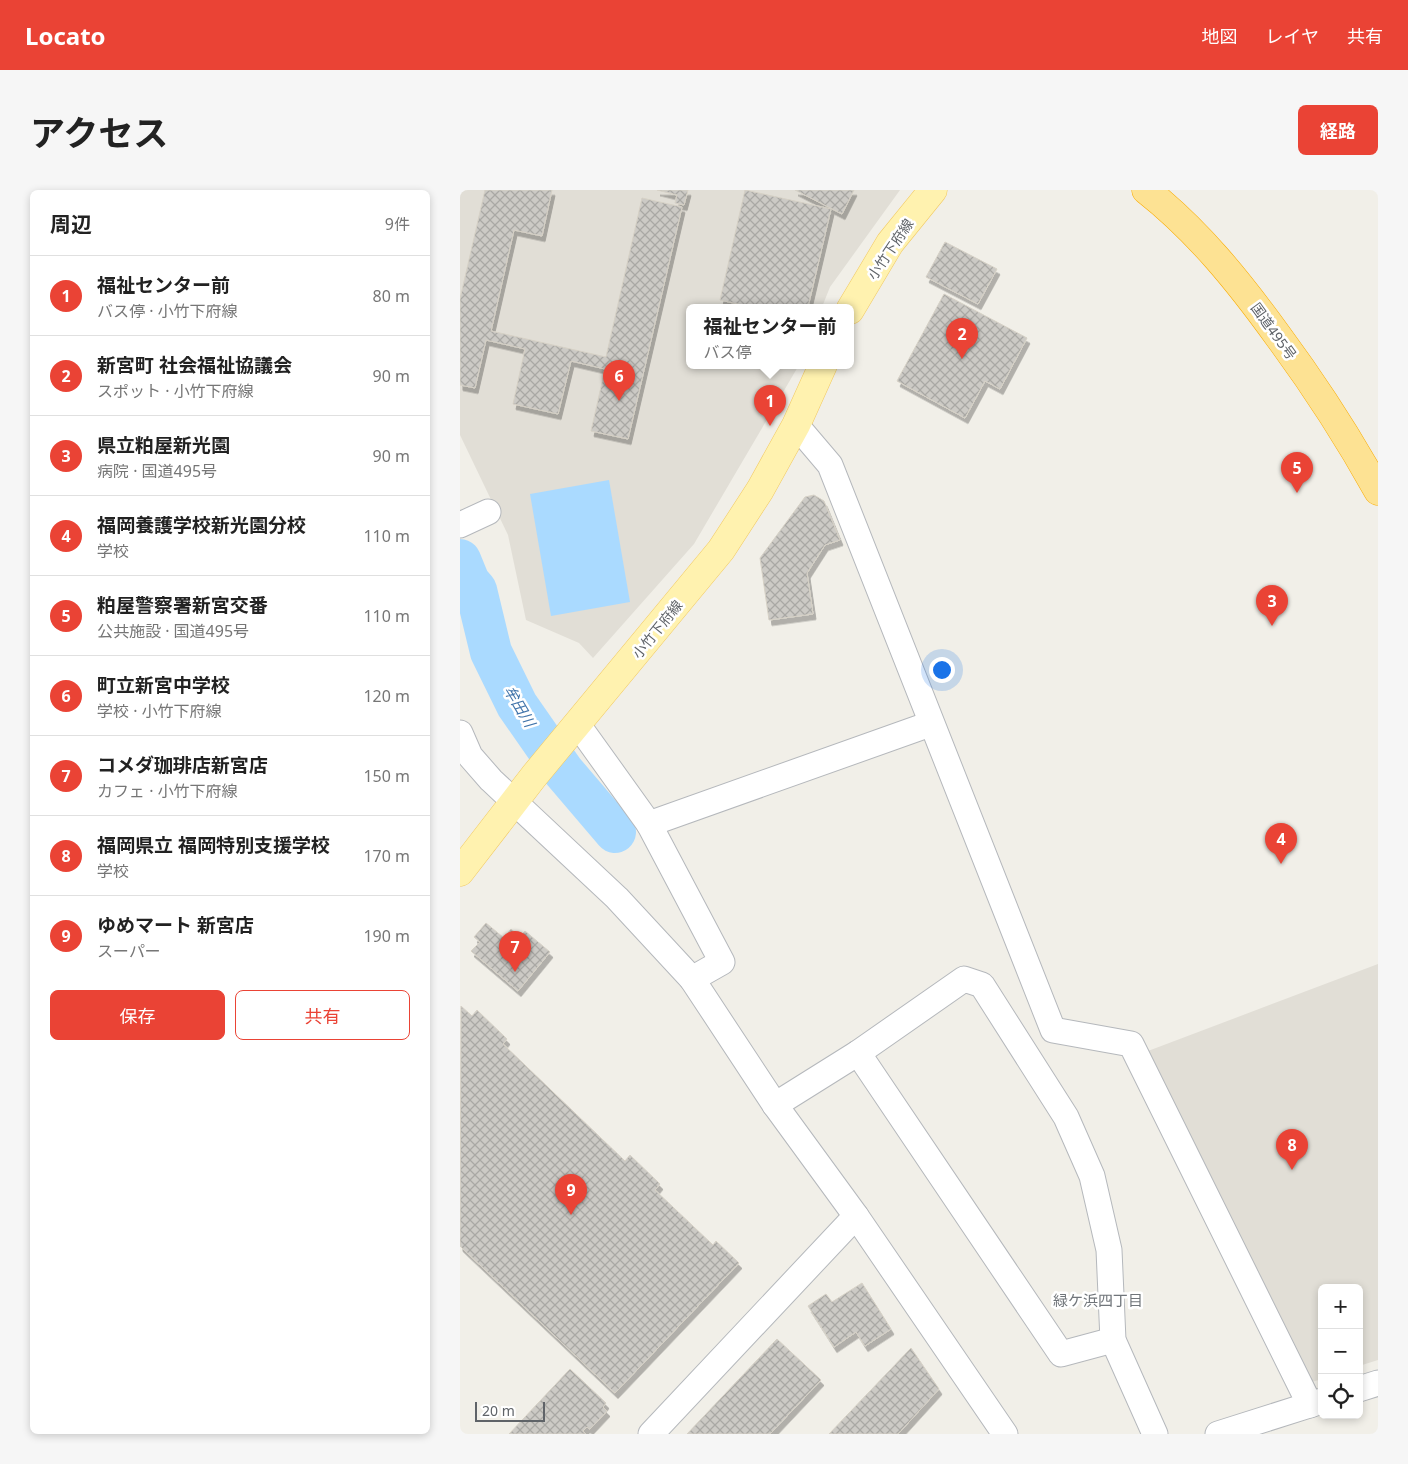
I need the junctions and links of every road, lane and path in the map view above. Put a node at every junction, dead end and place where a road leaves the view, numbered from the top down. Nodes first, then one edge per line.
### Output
1 (933, 190) edge
2 (1146, 190) edge
3 (854, 304) edge
4 (822, 369) edge
5 (796, 425) junction
6 (1378, 492) edge
7 (488, 512) dead end
8 (460, 524) edge
9 (930, 724) junction
10 (573, 730) junction
11 (460, 733) edge
12 (514, 802) junction
13 (649, 824) junction
14 (460, 872) edge
15 (692, 979) junction
16 (858, 1053) junction
17 (775, 1105) junction
18 (856, 1216) junction
19 (1113, 1340) junction
20 (1378, 1383) edge
21 (1363, 1388) edge
22 (1316, 1403) edge
23 (652, 1434) edge
24 (1005, 1434) edge
25 (1155, 1434) edge
26 (1218, 1434) edge

1 - 3 main road, 小竹下府線
2 - 6 highway, 国道495号
4 - 5 main road, 小竹下府線
5 - 9 street
5 - 10 main road, 小竹下府線
7 - 8 street
9 - 13 street
9 - 22 street
10 - 12 main road, 小竹下府線
10 - 13 street
11 - 12 street
12 - 14 main road, 小竹下府線
12 - 15 street
13 - 15 street
15 - 17 street
16 - 17 street
16 - 19 street
16 - 19 street
17 - 18 street
18 - 23 street
18 - 24 street
19 - 25 street
20 - 21 street
22 - 26 street

